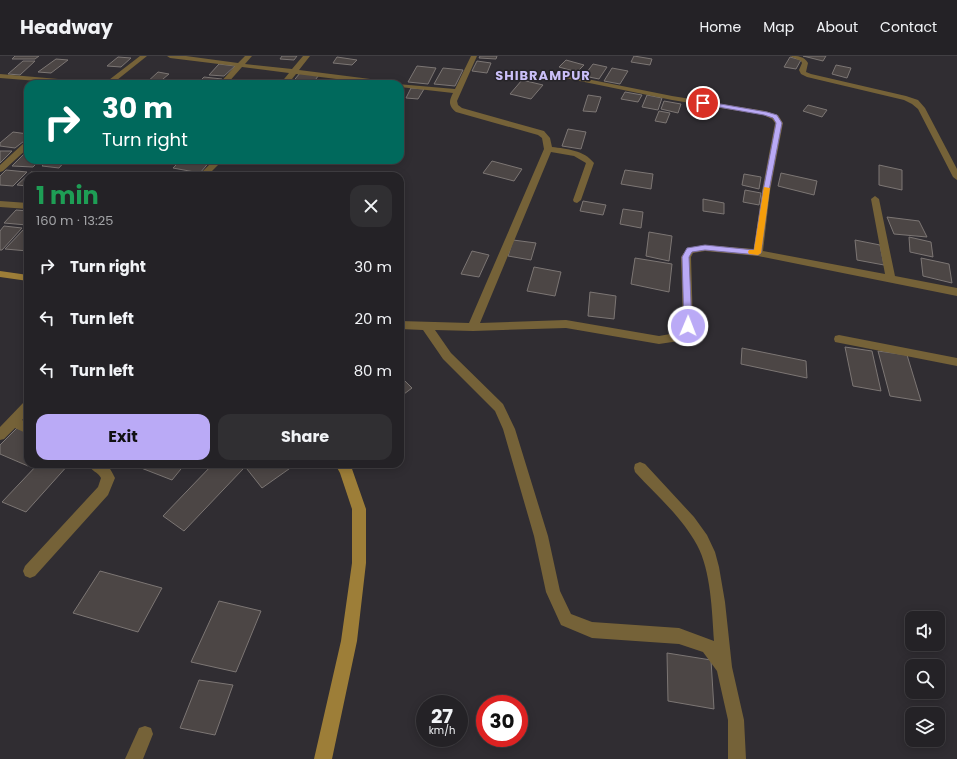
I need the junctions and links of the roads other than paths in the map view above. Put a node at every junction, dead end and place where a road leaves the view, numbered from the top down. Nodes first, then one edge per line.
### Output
1 (144, 56) edge
2 (170, 56) edge
3 (249, 56) edge
4 (306, 56) edge
5 (474, 56) edge
6 (793, 56) edge
7 (240, 65) junction
8 (294, 71) junction
9 (0, 76) edge
10 (567, 77) dead end
11 (51, 80) edge
12 (113, 80) edge
13 (227, 80) edge
14 (287, 80) edge
15 (363, 80) edge
16 (404, 85) edge
17 (458, 91) junction
18 (24, 148) edge
19 (548, 149) junction
20 (215, 164) edge
21 (0, 169) edge
22 (206, 172) edge
23 (957, 177) edge
24 (875, 199) dead end
25 (577, 200) dead end
26 (0, 204) edge
27 (24, 206) edge
28 (758, 253) junction
29 (0, 274) edge
30 (24, 277) edge
31 (891, 279) junction
32 (957, 292) edge
33 (404, 325) edge
34 (426, 326) junction
35 (473, 327) junction
36 (839, 339) dead end
37 (957, 362) edge
38 (24, 410) edge
39 (13, 421) junction
40 (24, 427) edge
41 (0, 435) edge
42 (101, 468) edge
43 (344, 468) edge
44 (640, 468) dead end
45 (30, 571) dead end
46 (724, 668) junction
47 (145, 734) dead end
48 (134, 759) edge
49 (323, 759) edge
50 (737, 759) edge

1 - 12 street
2 - 7 street
3 - 7 street
4 - 8 street
5 - 17 street
6 - 23 street
7 - 8 street
7 - 13 street
8 - 14 street
8 - 15 street
9 - 11 street
10 - 28 street
16 - 17 street
17 - 19 street
18 - 21 street
19 - 25 street
19 - 35 street
20 - 22 street
24 - 31 street
26 - 27 street
28 - 31 street
28 - 35 street
29 - 30 street
31 - 32 street
33 - 34 street
34 - 35 street
34 - 46 street
36 - 37 street
38 - 39 street
39 - 40 street
39 - 41 street
42 - 45 street
43 - 49 street
44 - 46 street
46 - 50 street
47 - 48 street

